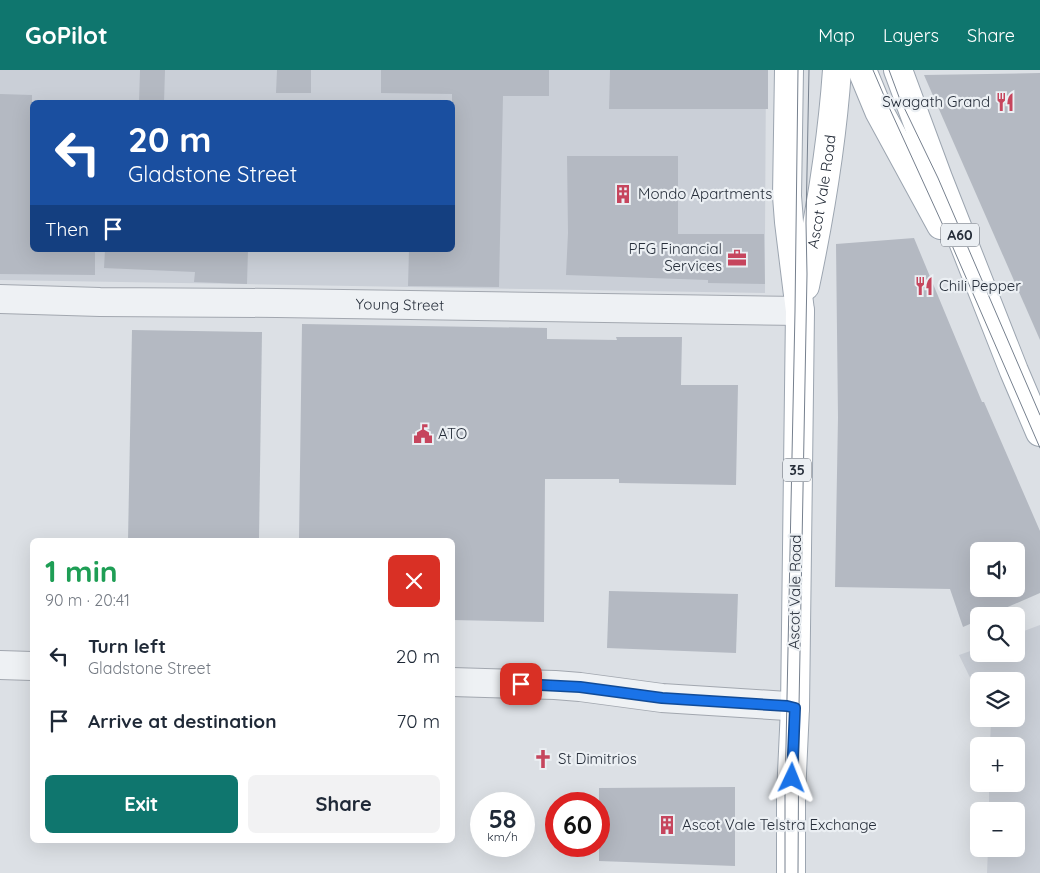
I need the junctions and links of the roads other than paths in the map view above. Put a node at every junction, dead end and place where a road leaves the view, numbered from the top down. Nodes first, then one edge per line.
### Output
1 (789, 70) edge
2 (837, 70) edge
3 (862, 70) edge
4 (898, 70) edge
5 (0, 299) edge
6 (800, 310) junction
7 (1014, 372) junction
8 (1040, 432) edge
9 (0, 665) edge
10 (30, 666) edge
11 (455, 682) edge
12 (795, 708) junction
13 (791, 873) edge

1 - 6 main road, Ascot Vale Road / 35
2 - 6 main road, Ascot Vale Road / 35
3 - 7 main road, A60
4 - 7 main road, A60
5 - 6 street, Young Street
6 - 12 main road, Ascot Vale Road / 35
7 - 8 main road, A60
9 - 10 street
11 - 12 street
12 - 13 main road, Ascot Vale Road / 35

